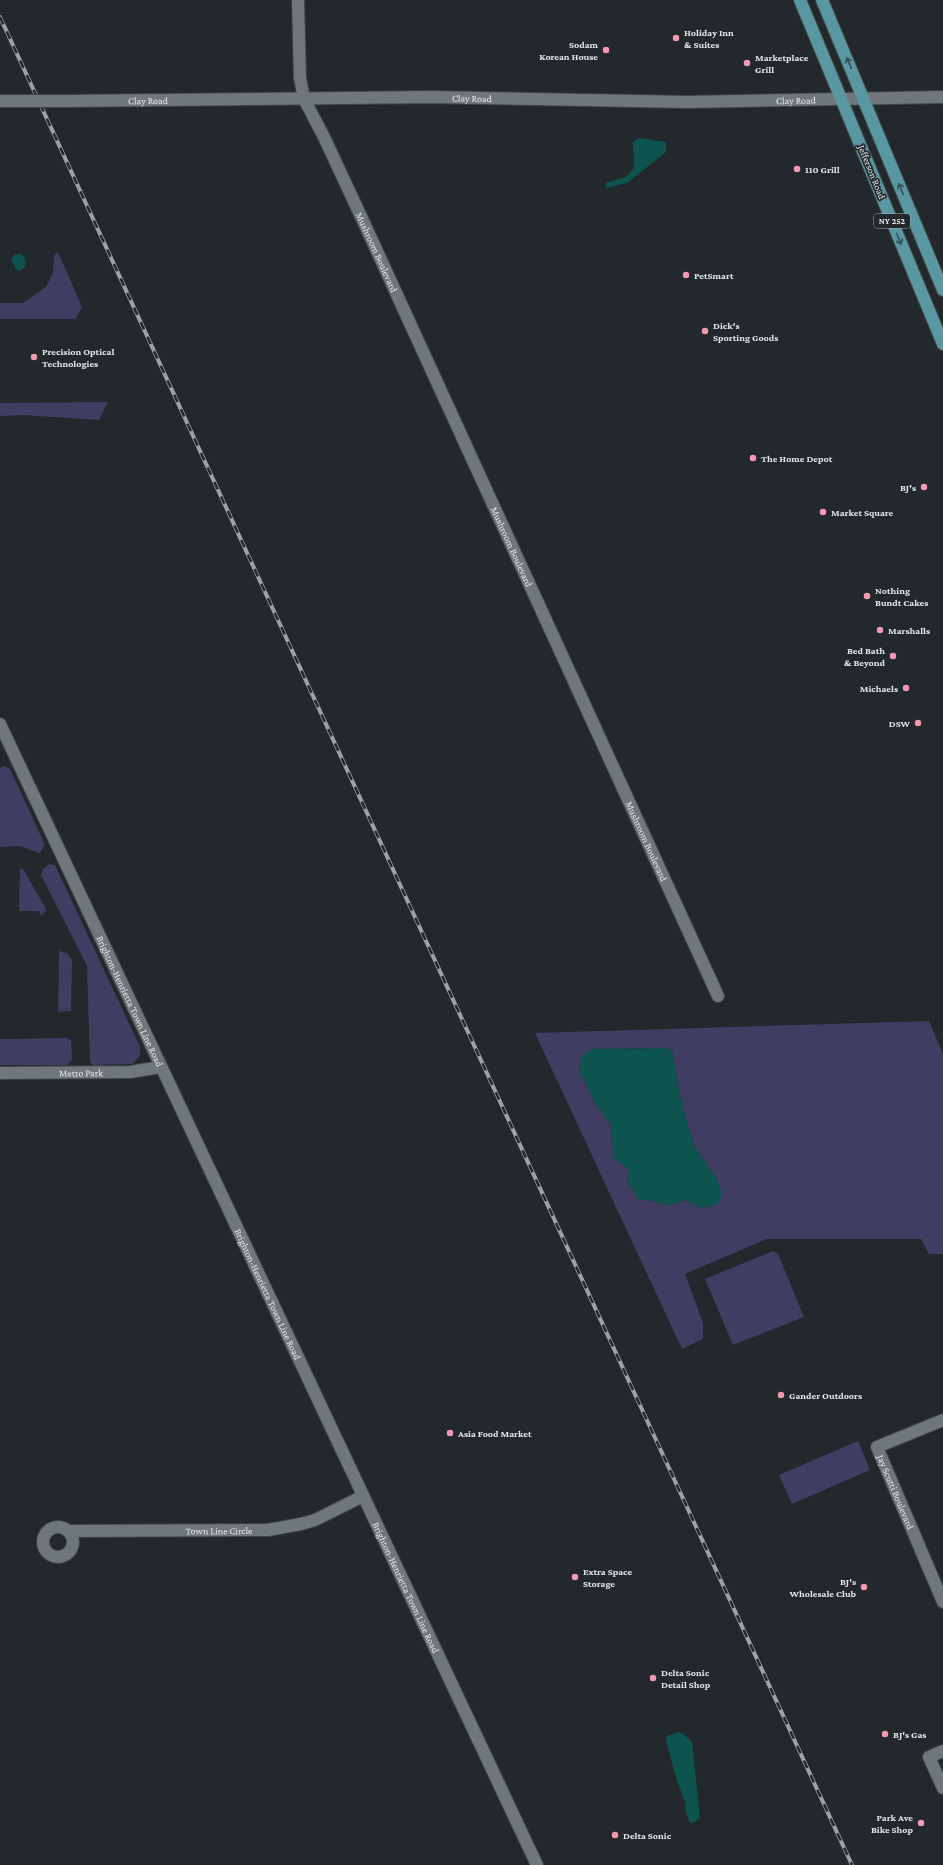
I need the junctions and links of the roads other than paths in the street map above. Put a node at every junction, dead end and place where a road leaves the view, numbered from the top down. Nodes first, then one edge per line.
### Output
1 (298, 0) edge
2 (800, 0) edge
3 (822, 0) edge
4 (943, 97) edge
5 (304, 99) junction
6 (842, 99) junction
7 (864, 99) junction
8 (0, 101) edge
9 (943, 290) edge
10 (943, 344) edge
11 (0, 724) edge
12 (718, 996) dead end
13 (161, 1067) junction
14 (0, 1073) edge
15 (943, 1420) edge
16 (363, 1496) junction
17 (68, 1531) dead end
18 (943, 1602) edge
19 (943, 1751) edge
20 (943, 1788) edge
21 (537, 1865) edge

1 - 5 street, Mushroom Boulevard
2 - 6 main road, Jefferson Road / NY 252
7 -> 3 main road, Jefferson Road / NY 252
4 - 7 street, Clay Road
5 - 6 street, Clay Road
5 - 8 street, Clay Road, bridge
5 - 12 street, Mushroom Boulevard
6 - 7 street, Clay Road
6 -> 10 main road, Jefferson Road / NY 252
9 -> 7 main road, Jefferson Road / NY 252
11 - 13 street, Brighton-Henrietta Town Line Road
13 - 14 street, Metro Park
13 - 16 street, Brighton-Henrietta Town Line Road
15 - 18 street, Jay Scutti Boulevard
16 - 17 street, Town Line Circle
16 - 21 street, Brighton-Henrietta Town Line Road
19 - 20 street

